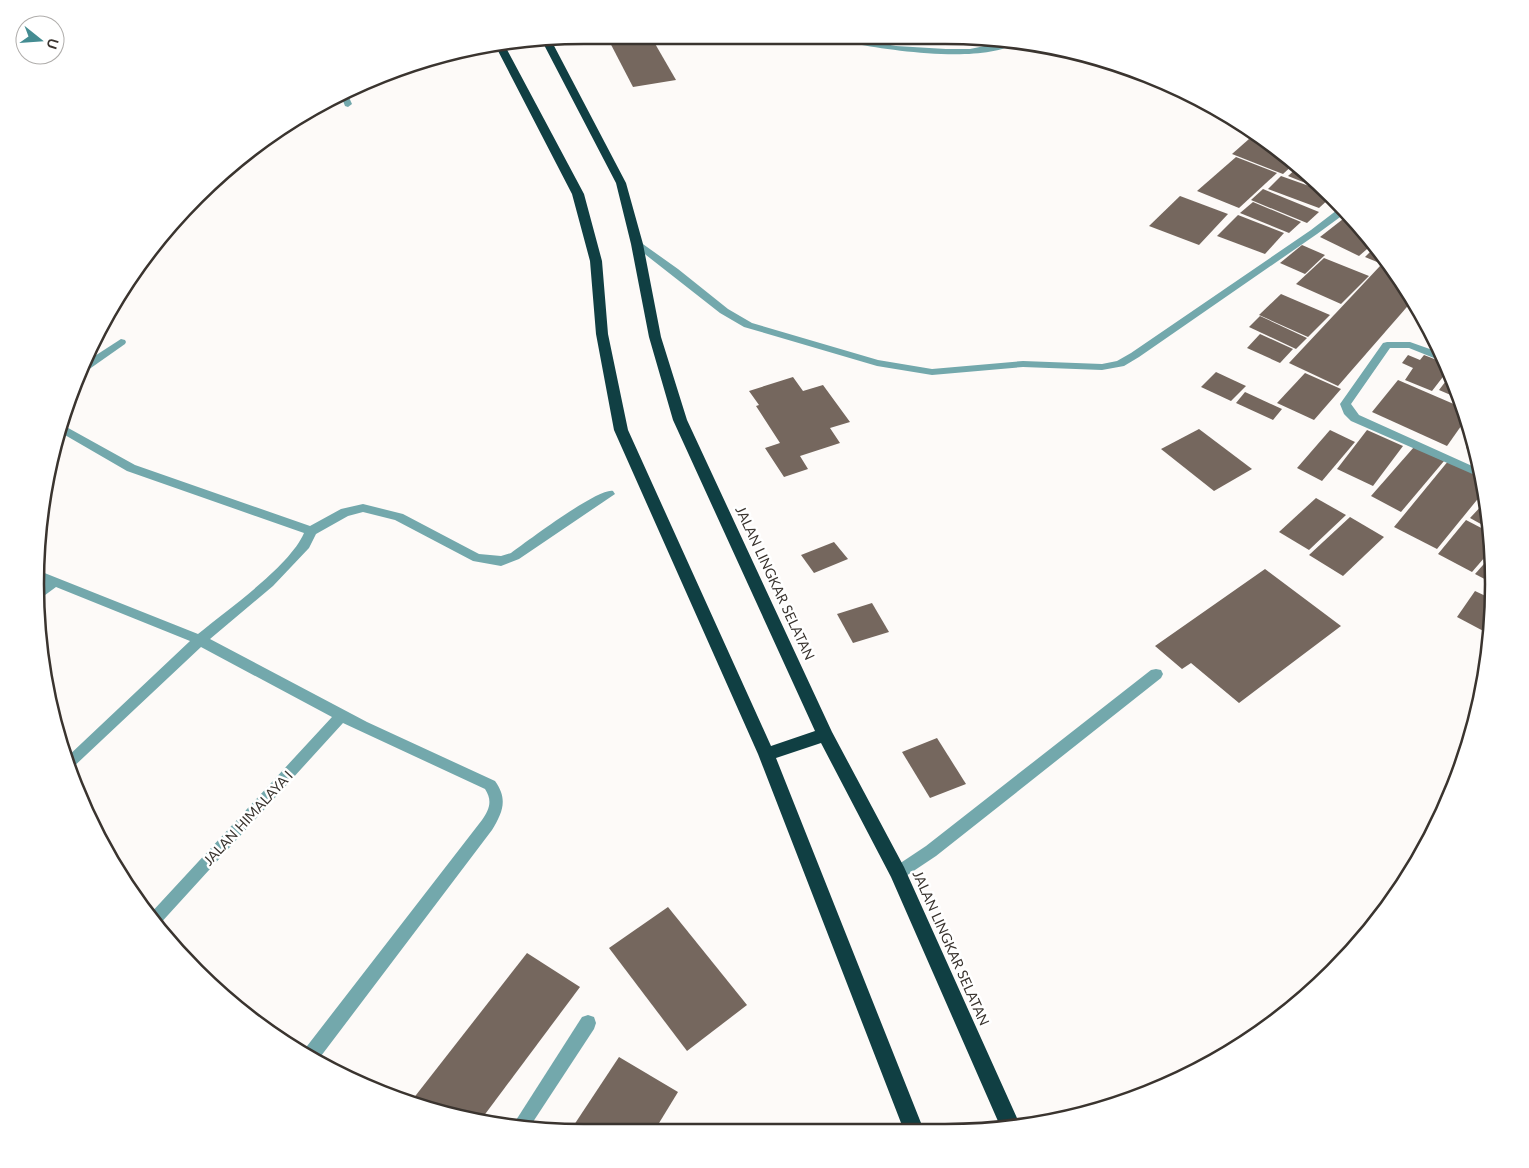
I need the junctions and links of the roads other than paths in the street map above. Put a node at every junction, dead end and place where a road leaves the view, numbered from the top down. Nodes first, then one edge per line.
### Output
1 (874, 44) edge
2 (549, 45) edge
3 (1001, 47) edge
4 (502, 50) edge
5 (346, 99) edge
6 (348, 104) dead end
7 (1338, 214) edge
8 (637, 244) junction
9 (121, 342) dead end
10 (1434, 355) edge
11 (91, 363) edge
12 (66, 430) edge
13 (1473, 471) edge
14 (609, 494) dead end
15 (311, 531) junction
16 (44, 578) edge
17 (53, 582) junction
18 (44, 589) edge
19 (200, 640) junction
20 (1156, 674) dead end
21 (342, 715) junction
22 (825, 735) junction
23 (766, 754) junction
24 (73, 760) edge
25 (898, 873) junction
26 (158, 917) edge
27 (588, 1023) dead end
28 (313, 1052) edge
29 (524, 1121) edge
30 (1008, 1121) edge
31 (911, 1124) edge

1 - 3 street
2 - 8 highway, JALAN LINGKAR SELATAN
4 - 23 highway
5 - 6 street
7 - 8 street
8 - 22 highway, JALAN LINGKAR SELATAN
9 - 11 street
10 - 13 street
12 - 15 street
14 - 15 street
15 - 19 street
16 - 17 street
17 - 18 street
17 - 19 street
19 - 21 street
19 - 24 street
20 - 25 street
21 - 26 street, JALAN HIMALAYA I
21 - 28 street
22 - 23 highway
22 - 25 highway, JALAN LINGKAR SELATAN
23 - 31 highway
25 - 30 highway, JALAN LINGKAR SELATAN
27 - 29 street

